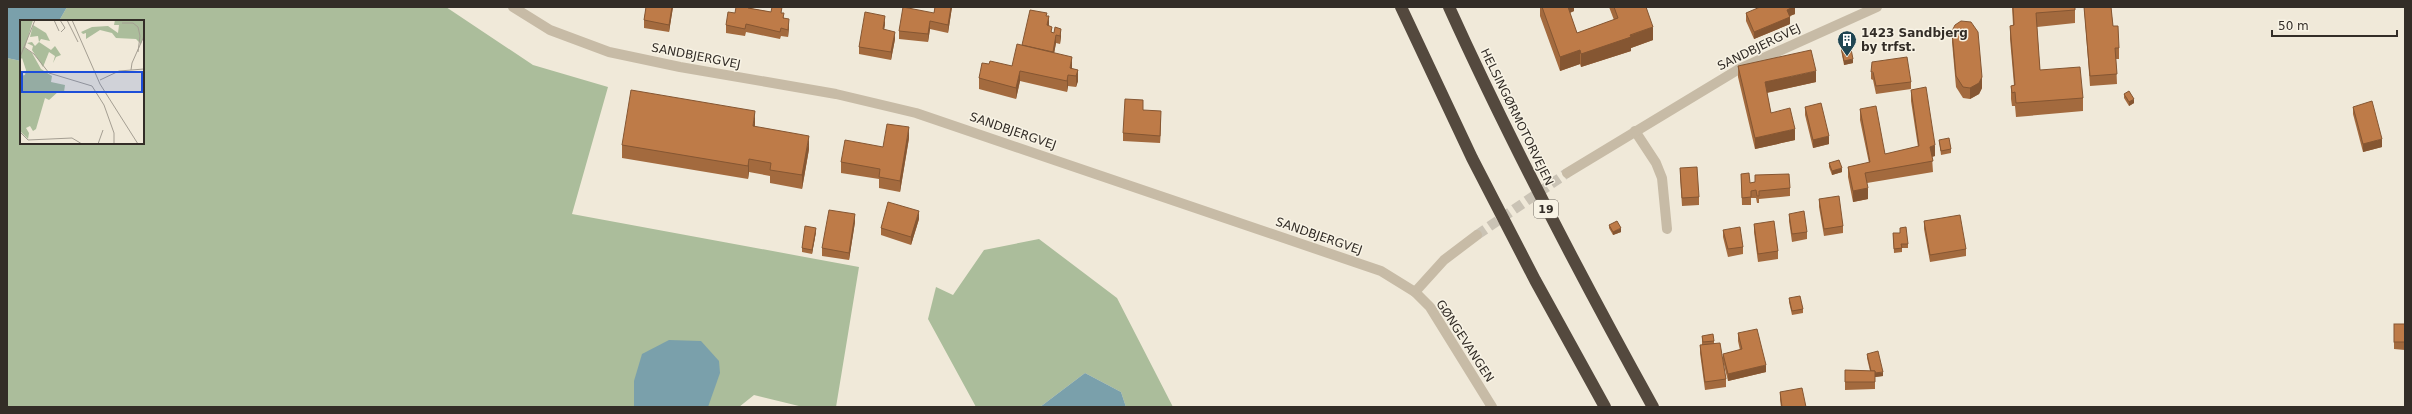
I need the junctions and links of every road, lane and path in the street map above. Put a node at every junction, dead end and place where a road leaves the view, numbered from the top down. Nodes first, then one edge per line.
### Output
1 (513, 7) edge
2 (1401, 7) edge
3 (1449, 7) edge
4 (1877, 7) edge
5 (1635, 131) junction
6 (1567, 173) tunnel mouth
7 (1667, 229) dead end
8 (1477, 235) tunnel mouth
9 (1415, 292) junction
10 (1492, 407) edge
11 (1605, 407) edge
12 (1654, 407) edge

1 - 9 street, SANDBJERGVEJ
2 - 11 highway
3 - 12 highway, HELSINGØRMOTORVEJEN / 19
4 - 5 street, SANDBJERGVEJ
5 - 6 street, SANDBJERGVEJ
5 - 7 street
8 - 9 street
9 - 10 street, GØNGEVANGEN

